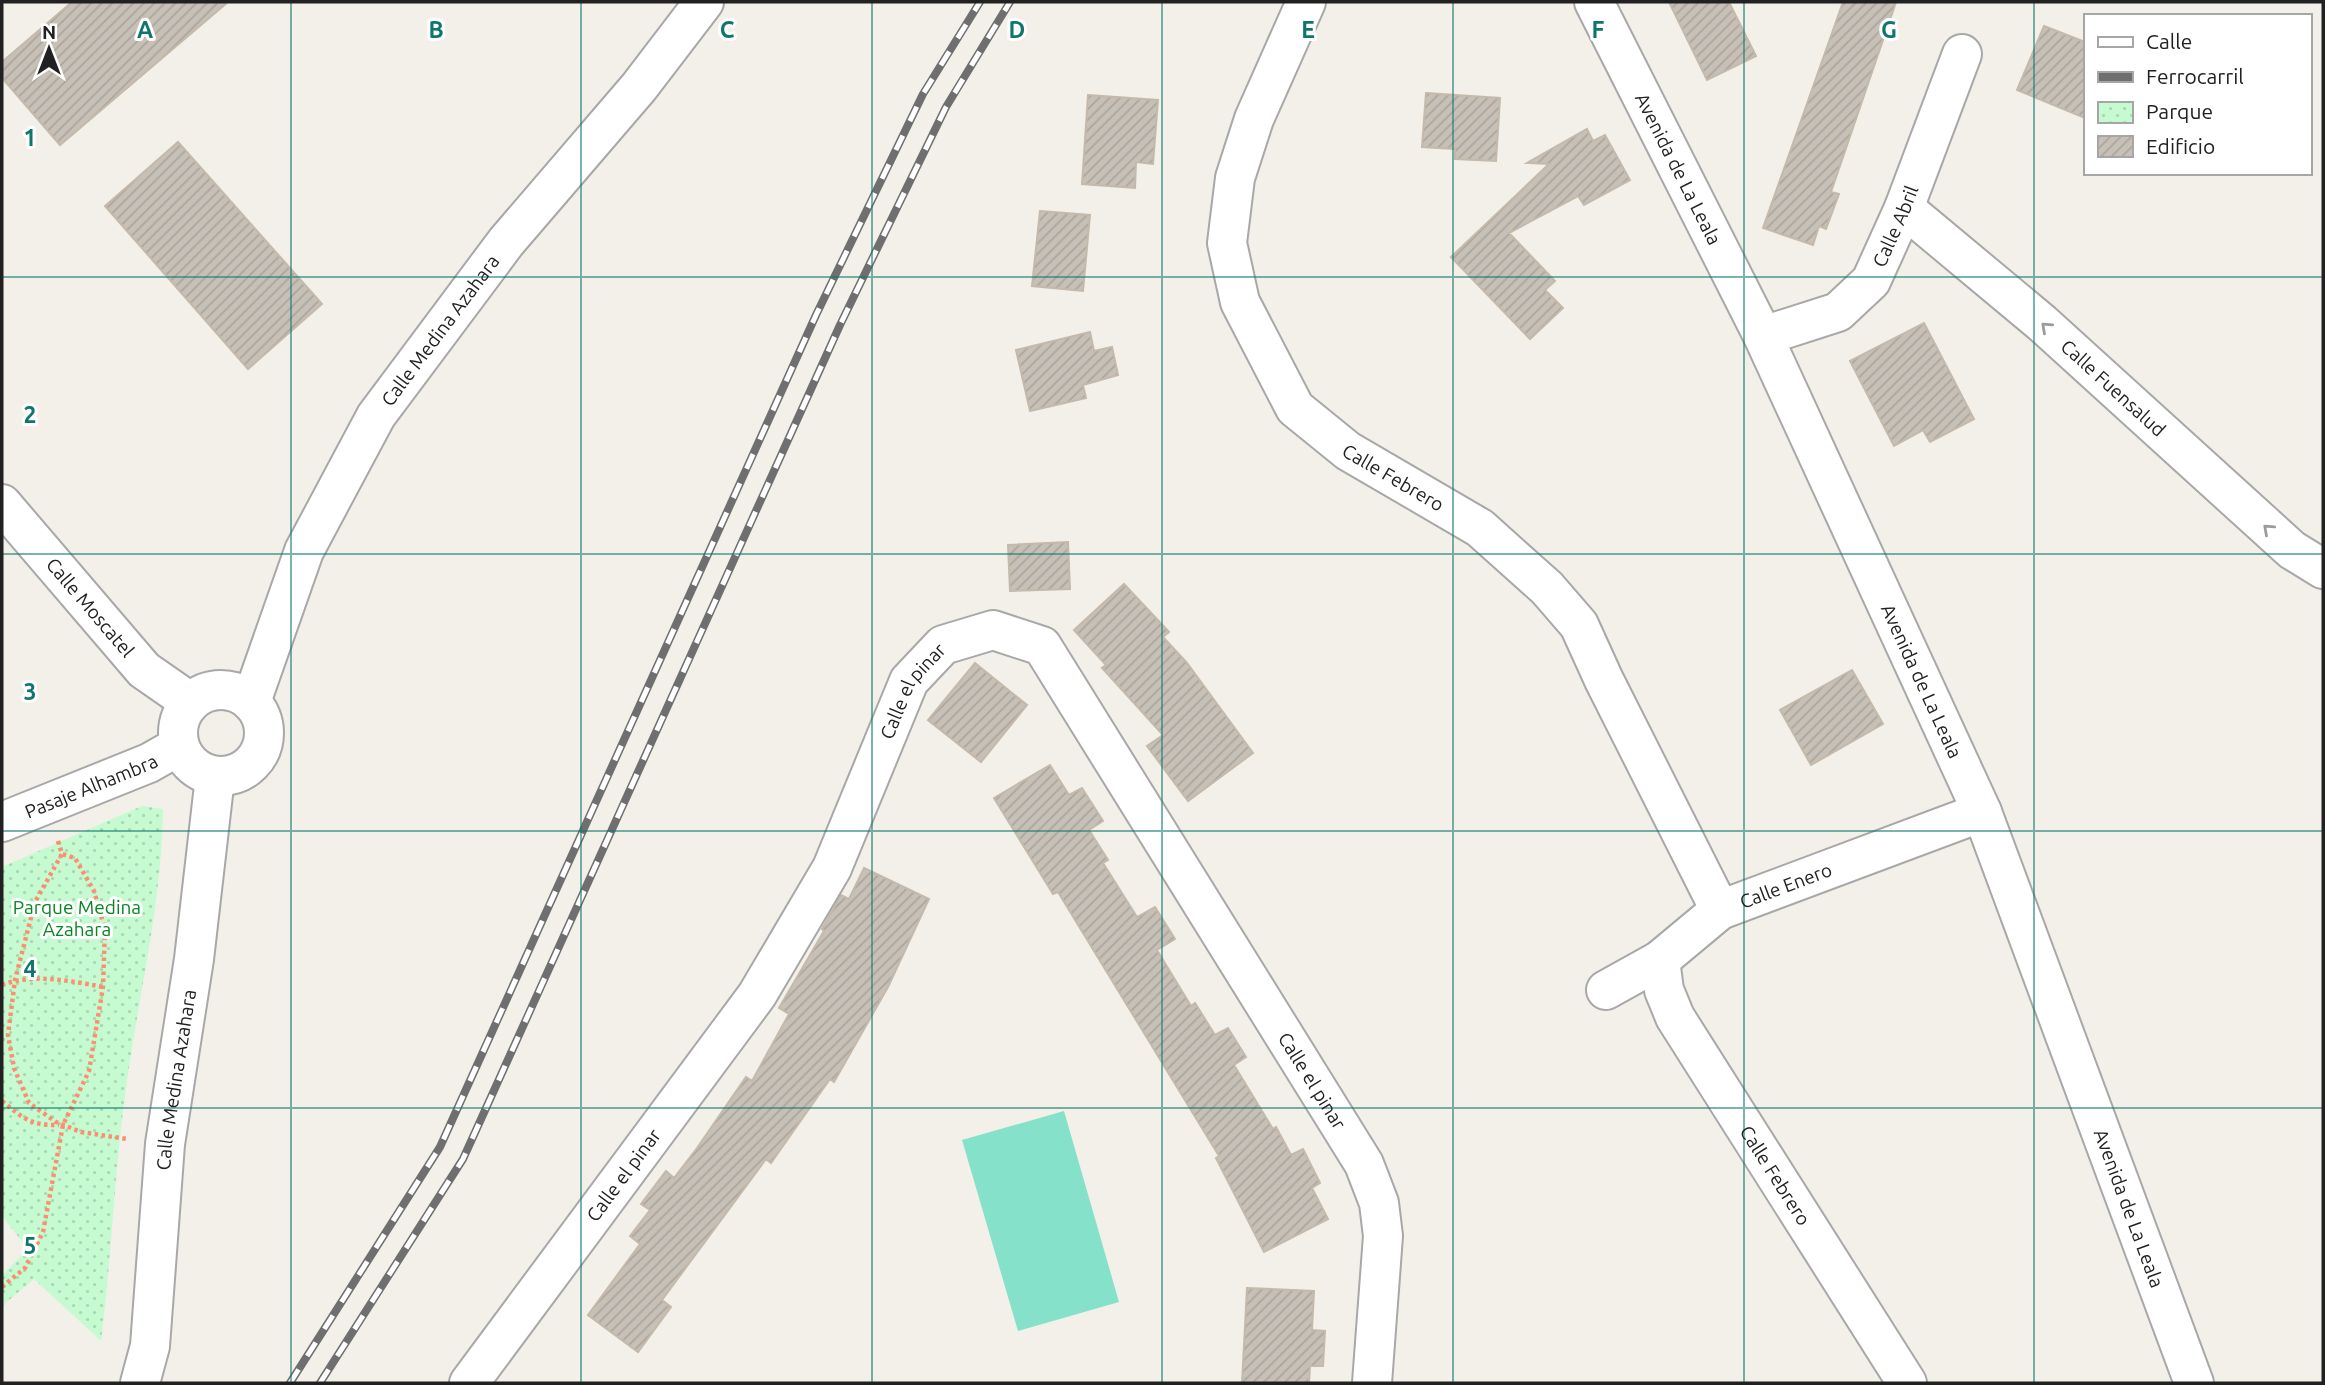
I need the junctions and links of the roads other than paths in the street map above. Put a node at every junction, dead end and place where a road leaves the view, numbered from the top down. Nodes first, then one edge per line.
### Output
1 (704, 2) edge
2 (1306, 2) edge
3 (1594, 2) edge
4 (1962, 54) dead end
5 (1904, 208) junction
6 (1763, 336) junction
7 (2, 504) edge
8 (2323, 569) edge
9 (190, 702) junction
10 (251, 702) junction
11 (179, 746) junction
12 (215, 777) junction
13 (1982, 812) junction
14 (2, 822) edge
15 (1720, 910) junction
16 (1660, 960) junction
17 (1606, 990) dead end
18 (140, 1383) edge
19 (469, 1383) edge
20 (1372, 1383) edge
21 (1907, 1383) edge
22 (2194, 1383) edge

1 - 10 street, Calle Medina Azahara
2 - 15 street, Calle Febrero
3 - 6 street, Avenida de La Leala
4 - 5 street, Calle Abril
5 - 6 street, Calle Abril
8 -> 5 street, Calle Fuensalud
6 - 13 street, Avenida de La Leala
7 - 9 street, Calle Moscatel
9 - 10 street
9 - 11 street
10 - 12 street
11 - 12 street
11 - 14 street, Pasaje Alhambra
12 - 18 street, Calle Medina Azahara
13 - 15 street, Calle Enero
13 - 22 street, Avenida de La Leala
15 - 16 street, Calle Enero
16 - 17 street, Calle Enero
16 - 21 street, Calle Febrero
19 - 20 street, Calle el pinar

